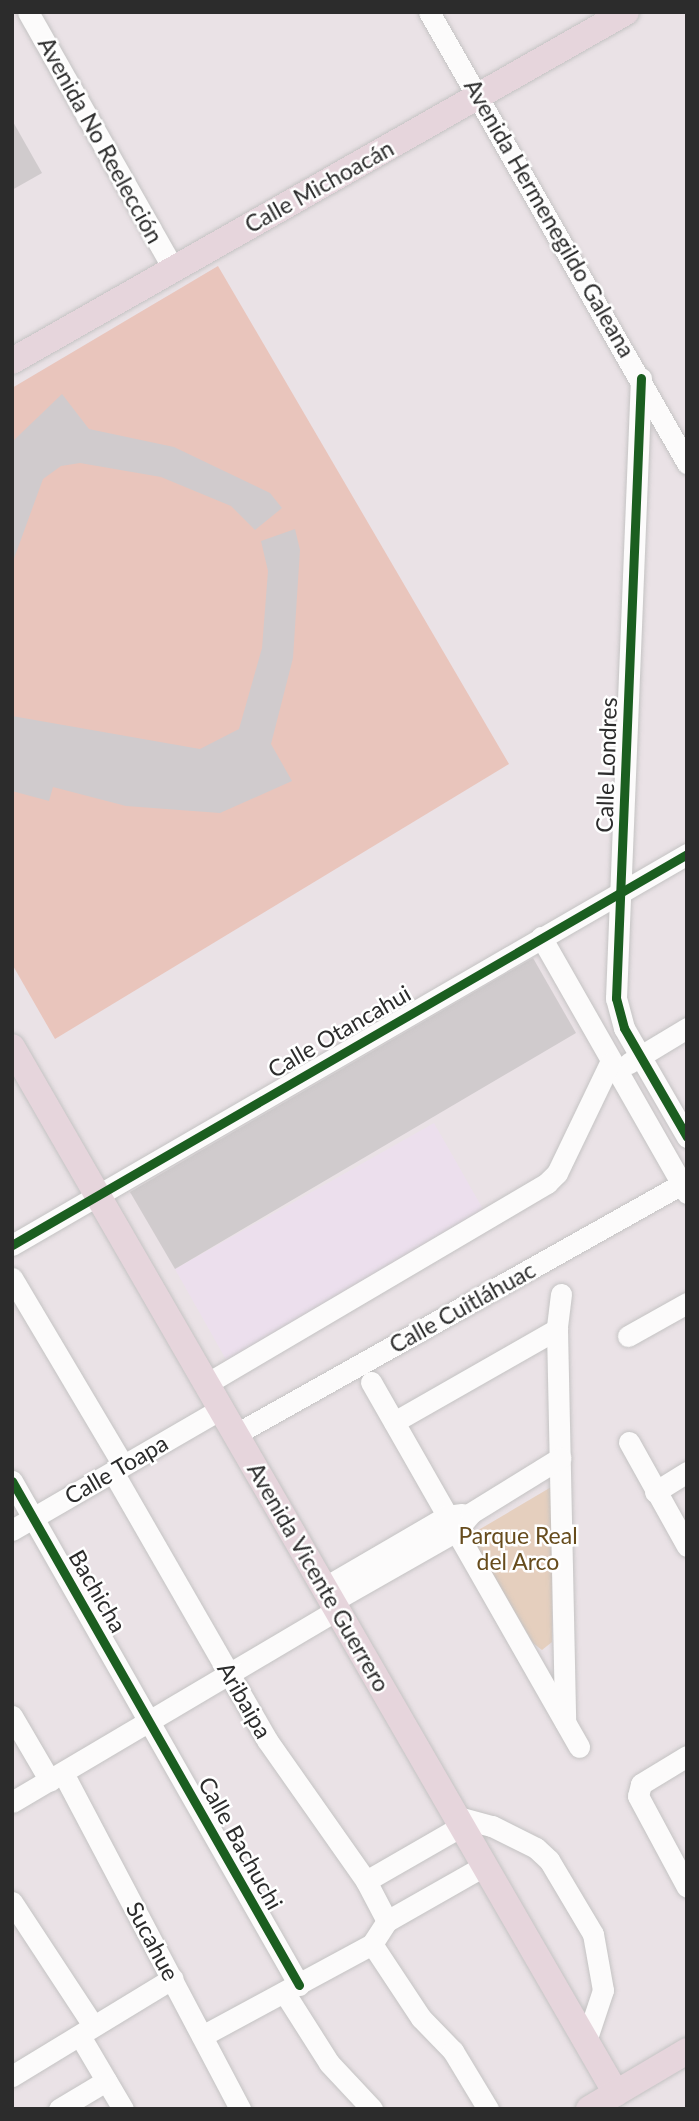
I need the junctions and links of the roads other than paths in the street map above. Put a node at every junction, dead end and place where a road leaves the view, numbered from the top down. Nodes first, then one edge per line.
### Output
1 (28, 12) edge
2 (429, 12) edge
3 (626, 12) edge
4 (480, 95) junction
5 (173, 268) junction
6 (14, 356) edge
7 (641, 378) junction
8 (687, 463) edge
9 (687, 854) edge
10 (620, 892) junction
11 (541, 937) junction
12 (687, 1028) edge
13 (12, 1047) edge
14 (639, 1056) junction
15 (613, 1067) junction
16 (687, 1137) edge
17 (685, 1186) edge
18 (96, 1194) junction
19 (12, 1245) edge
20 (12, 1278) edge
21 (561, 1294) dead end
22 (687, 1303) edge
23 (557, 1329) junction
24 (628, 1336) dead end
25 (371, 1382) dead end
26 (206, 1384) junction
27 (220, 1409) junction
28 (394, 1422) junction
29 (236, 1434) junction
30 (629, 1442) dead end
31 (560, 1458) junction
32 (118, 1469) junction
33 (687, 1472) edge
34 (12, 1481) edge
35 (655, 1492) junction
36 (33, 1517) junction
37 (452, 1524) junction
38 (12, 1530) edge
39 (687, 1546) edge
40 (332, 1599) junction
41 (230, 1674) junction
42 (12, 1716) edge
43 (150, 1720) junction
44 (565, 1722) junction
45 (579, 1747) dead end
46 (687, 1756) edge
47 (56, 1777) junction
48 (12, 1802) edge
49 (457, 1822) junction
50 (482, 1867) junction
51 (366, 1881) junction
52 (687, 1887) edge
53 (12, 1902) edge
54 (387, 1921) junction
55 (372, 1944) junction
56 (173, 1978) junction
57 (291, 1988) junction
58 (86, 2030) junction
59 (202, 2036) junction
60 (586, 2041) junction
61 (687, 2051) edge
62 (12, 2076) edge
63 (106, 2081) junction
64 (619, 2101) edge
65 (59, 2109) edge
66 (123, 2109) edge
67 (240, 2109) edge
68 (372, 2109) edge
69 (488, 2109) edge
70 (589, 2109) edge

1 - 5 street, Avenida No Reelección
2 - 4 street, Avenida Hermenegildo Galeana
3 - 4 main road, Calle Michoacán
4 - 5 main road, Calle Michoacán
4 - 7 street, Avenida Hermenegildo Galeana
5 - 6 main road, Calle Michoacán
7 - 8 street, Avenida Hermenegildo Galeana
7 - 10 street, Calle Londres
9 - 10 street, Calle Otancahui
10 - 11 street, Calle Otancahui
10 - 14 street, Calle Londres
11 - 15 street
11 - 18 street, Calle Otancahui
12 - 14 street
13 - 18 main road, Avenida Vicente Guerrero
14 - 15 street
14 - 16 street, Calle Londres
15 - 17 street
15 - 26 street
17 - 29 street, Calle Cuitláhuac
18 - 19 street, Calle Otancahui
18 - 26 main road, Avenida Vicente Guerrero
20 - 32 street, Aribaipa
21 - 23 street
22 - 24 street
23 - 28 street
23 - 31 street
25 - 28 street
26 - 27 main road, Avenida Vicente Guerrero
27 - 29 main road, Avenida Vicente Guerrero
27 - 32 street, Calle Toapa
28 - 37 street
29 - 40 main road, Avenida Vicente Guerrero
30 - 35 street
31 - 37 street
31 - 44 street
32 - 36 street, Calle Toapa
32 - 41 street, Aribaipa
33 - 35 street
34 - 36 street, Bachicha
35 - 39 street
36 - 38 street, Calle Toapa
36 - 43 street, Bachicha
37 - 40 street
37 - 44 street
40 - 41 street
40 - 49 main road, Avenida Vicente Guerrero
41 - 43 street
41 - 51 street, Aribaipa
42 - 47 street, Sucahue
43 - 47 street
43 - 57 street, Calle Bachuchi
44 - 45 street
46 - 52 street
47 - 48 street
47 - 56 street, Sucahue
49 - 50 main road, Avenida Vicente Guerrero
49 - 51 street
49 - 60 street
50 - 54 street
50 - 60 main road, Avenida Vicente Guerrero
51 - 54 street, Aribaipa
53 - 58 street
54 - 55 street
55 - 57 street
55 - 69 street
56 - 58 street
56 - 59 street, Sucahue
57 - 59 street
57 - 68 street, Calle Bachuchi
58 - 62 street
58 - 63 street
59 - 67 street, Sucahue
60 - 64 main road, Avenida Vicente Guerrero
61 - 64 main road
63 - 65 street
63 - 66 street
64 - 70 main road

